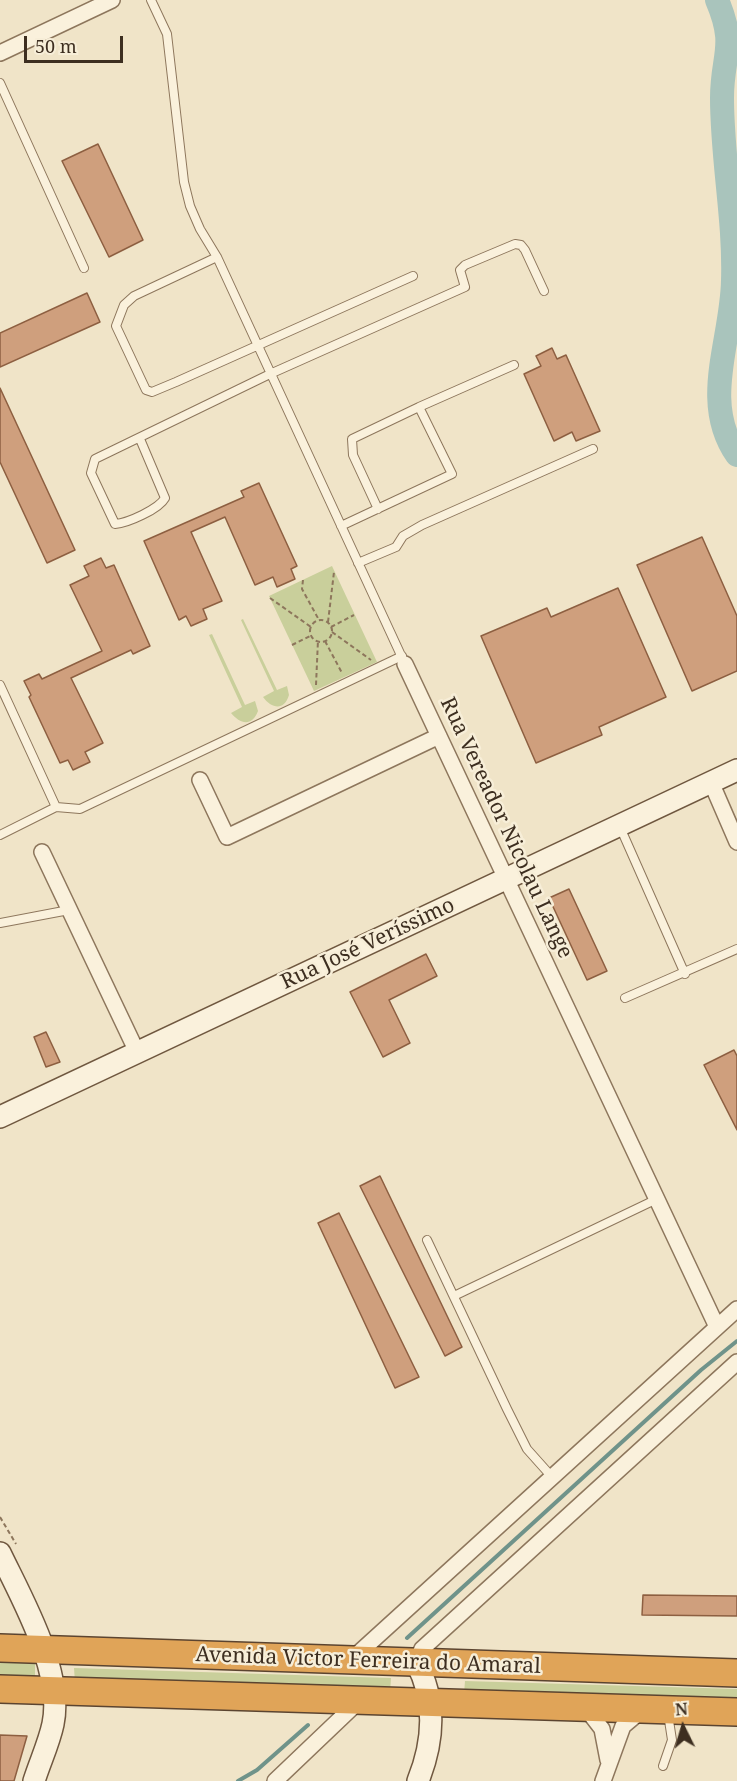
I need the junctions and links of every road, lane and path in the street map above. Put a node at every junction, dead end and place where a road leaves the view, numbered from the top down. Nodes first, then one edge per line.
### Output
1 (112, 0) edge
2 (151, 0) edge
3 (0, 53) edge
4 (0, 83) edge
5 (217, 257) junction
6 (84, 268) dead end
7 (413, 276) dead end
8 (544, 291) dead end
9 (258, 345) junction
10 (514, 365) dead end
11 (270, 374) junction
12 (419, 407) junction
13 (140, 439) junction
14 (593, 449) dead end
15 (378, 509) junction
16 (341, 526) junction
17 (358, 563) junction
18 (334, 572) dead end
19 (303, 580) dead end
20 (270, 598) dead end
21 (354, 615) dead end
22 (319, 620) junction
23 (328, 622) junction
24 (311, 627) junction
25 (331, 627) junction
26 (332, 632) junction
27 (312, 635) junction
28 (318, 640) junction
29 (325, 641) junction
30 (292, 645) dead end
31 (404, 660) junction
32 (375, 663) dead end
33 (344, 677) dead end
34 (0, 686) edge
35 (316, 691) dead end
36 (439, 736) junction
37 (737, 770) edge
38 (200, 780) dead end
39 (711, 782) junction
40 (56, 807) junction
41 (620, 826) junction
42 (0, 835) edge
43 (737, 842) edge
44 (42, 852) dead end
45 (507, 879) junction
46 (69, 910) junction
47 (0, 923) edge
48 (737, 950) edge
49 (685, 974) junction
50 (625, 998) dead end
51 (137, 1052) junction
52 (0, 1118) edge
53 (657, 1199) junction
54 (427, 1240) dead end
55 (454, 1296) junction
56 (737, 1309) edge
57 (717, 1328) junction
58 (737, 1362) edge
59 (552, 1478) junction
60 (0, 1553) edge
61 (0, 1648) edge
62 (44, 1649) junction
63 (351, 1660) junction
64 (416, 1662) junction
65 (737, 1673) edge
66 (0, 1689) edge
67 (53, 1691) junction
68 (360, 1700) junction
69 (430, 1702) junction
70 (584, 1707) junction
71 (656, 1709) junction
72 (737, 1712) edge
73 (663, 1766) dead end
74 (605, 1774) edge
75 (34, 1781) edge
76 (274, 1781) edge
77 (418, 1781) edge

1 - 3 street
2 - 5 lane, Rua Vereador Nicolau Lange
4 - 6 lane
5 - 9 lane, Rua Vereador Nicolau Lange
5 - 9 lane
7 - 9 lane
8 - 11 lane
9 - 11 lane, Rua Vereador Nicolau Lange
10 - 12 lane
11 - 13 lane
11 - 16 lane, Rua Vereador Nicolau Lange
12 - 15 lane
12 - 15 lane
13 - 13 lane
14 - 17 lane
15 - 16 lane
16 - 17 lane, Rua Vereador Nicolau Lange
17 - 31 lane, Rua Vereador Nicolau Lange
18 - 23 path
19 - 22 path
20 - 24 path
21 - 25 path
22 - 23 path
22 - 24 path
23 - 25 path
24 - 27 path
25 - 26 path
26 - 29 path
26 - 32 path
27 - 28 path
27 - 30 path
28 - 29 path
28 - 35 path
29 - 33 path
31 - 36 street, Rua Vereador Nicolau Lange
31 - 40 lane
34 - 40 lane
36 - 38 street
36 - 45 street, Rua Vereador Nicolau Lange
37 - 39 street, Rua José Veríssimo
39 - 41 street, Rua José Veríssimo
39 - 43 street
40 - 42 lane
41 - 45 street, Rua José Veríssimo
41 - 49 lane
44 - 46 street
45 - 51 street, Rua José Veríssimo
45 - 53 street, Rua Vereador Nicolau Lange
46 - 47 lane
46 - 51 street
48 - 49 lane
49 - 50 lane
51 - 52 street, Rua José Veríssimo
53 - 55 lane
53 - 57 street, Rua Vereador Nicolau Lange
54 - 55 lane
55 - 59 lane
56 - 57 street
57 - 59 street
58 - 64 street
59 - 63 street
60 - 62 street
61 - 62 highway, Avenida Victor Ferreira do Amaral
62 - 63 highway, Avenida Victor Ferreira do Amaral
62 - 67 street
63 - 64 highway, Avenida Victor Ferreira do Amaral
64 - 65 highway, Avenida Victor Ferreira do Amaral
64 - 69 street
66 - 67 highway, Avenida Victor Ferreira do Amaral
67 - 68 highway, Avenida Victor Ferreira do Amaral
67 - 75 street
68 - 69 highway, Avenida Victor Ferreira do Amaral
68 - 76 street
69 - 70 highway, Avenida Victor Ferreira do Amaral
69 - 77 street
70 - 71 highway, Avenida Victor Ferreira do Amaral
70 - 74 street
71 - 72 highway, Avenida Victor Ferreira do Amaral
71 - 73 lane
71 - 74 street

